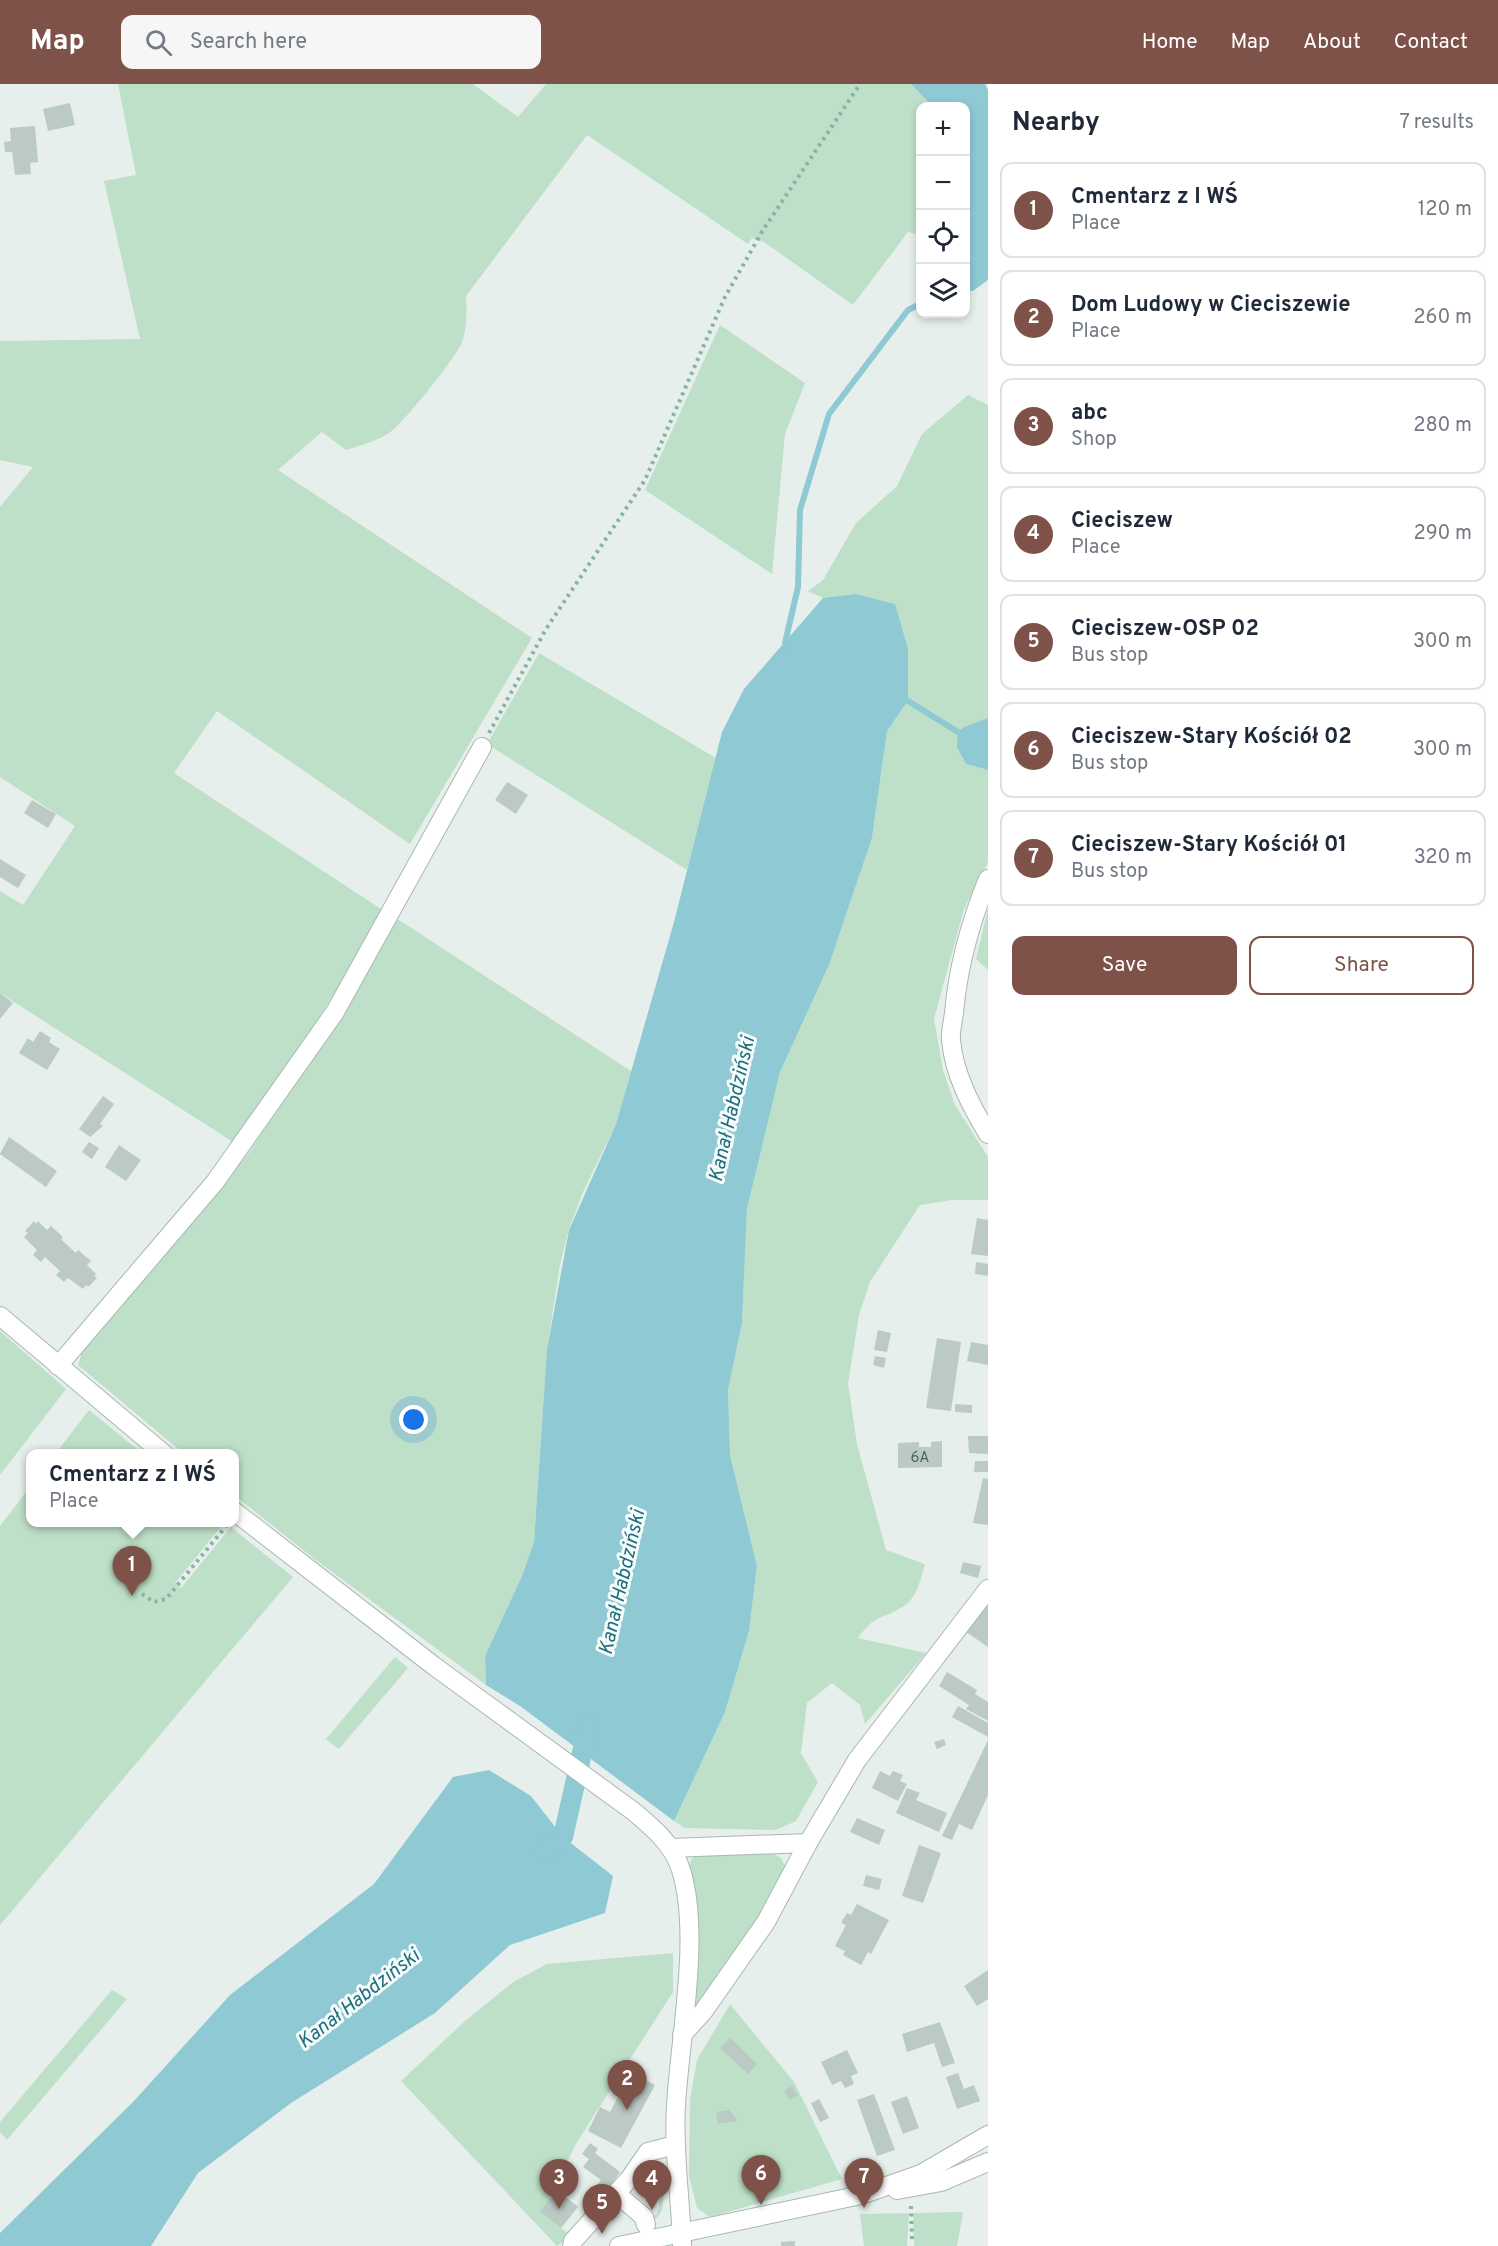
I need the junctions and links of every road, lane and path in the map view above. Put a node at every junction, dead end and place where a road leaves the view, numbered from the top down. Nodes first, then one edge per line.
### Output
1 (860, 84) edge
2 (482, 747) joint
3 (988, 879) edge
4 (988, 1134) edge
5 (0, 1316) edge
6 (58, 1366) junction
7 (158, 1449) edge
8 (239, 1515) edge
9 (225, 1527) edge
10 (988, 1589) edge
11 (142, 1594) dead end
12 (808, 1842) junction
13 (670, 1848) junction
14 (681, 2035) junction
15 (988, 2135) edge
16 (675, 2145) junction
17 (988, 2162) edge
18 (883, 2188) junction
19 (617, 2194) junction
20 (911, 2213) dead end
21 (646, 2225) dead end
22 (682, 2239) edge
23 (912, 2241) dead end
24 (572, 2246) edge
25 (619, 2246) edge

1 - 2 path
2 - 6 street
3 - 4 street
5 - 6 street
6 - 7 street
8 - 13 street
9 - 11 path
10 - 12 street
12 - 13 street
12 - 14 street
13 - 14 street
14 - 16 street
15 - 18 street
16 - 19 street
16 - 22 street
17 - 18 street
18 - 22 street
19 - 21 street
19 - 24 street
20 - 23 path
22 - 25 street

